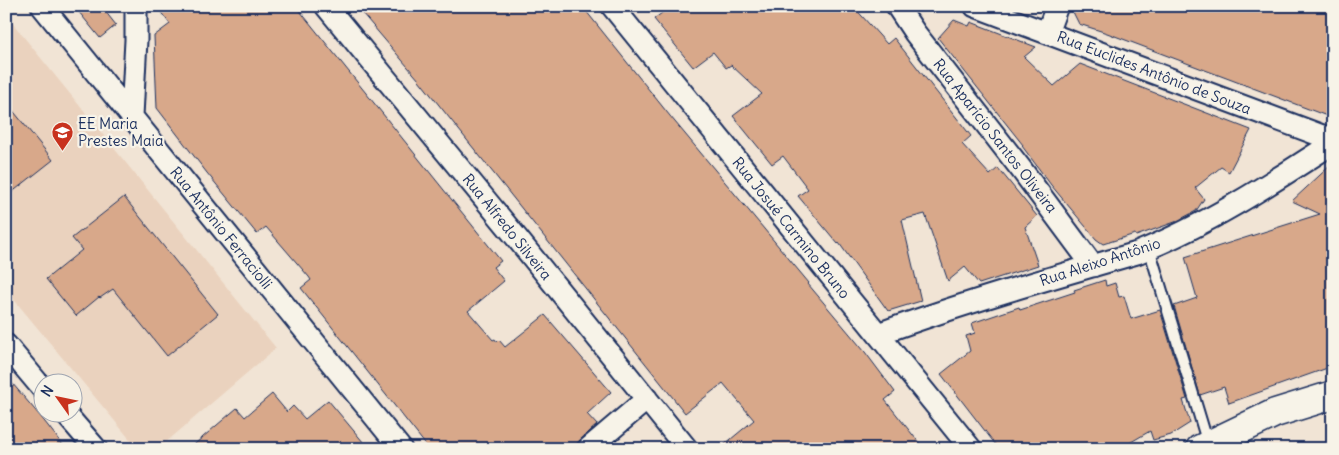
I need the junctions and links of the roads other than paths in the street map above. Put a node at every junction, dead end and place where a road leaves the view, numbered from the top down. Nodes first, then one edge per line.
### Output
1 (42, 6) edge
2 (136, 6) edge
3 (326, 6) edge
4 (612, 6) edge
5 (898, 6) edge
6 (975, 6) edge
7 (1056, 6) edge
8 (1046, 33) junction
9 (132, 116) junction
10 (1333, 142) edge
11 (1149, 248) junction
12 (1093, 266) junction
13 (878, 334) junction
14 (6, 344) edge
15 (32, 376) edge
16 (1333, 395) edge
17 (647, 399) junction
18 (73, 422) edge
19 (1204, 447) edge
20 (96, 449) edge
21 (401, 449) edge
22 (588, 449) edge
23 (687, 449) edge
24 (970, 449) edge

1 - 9 street, Rua Antônio Ferraciolli
2 - 9 street
3 - 17 street, Rua Alfredo Silveira
4 - 13 street, Rua Josué Carmino Bruno
5 - 12 street, Rua Aparício Santos Oliveira
6 - 8 street, Rua Euclides Antônio de Souza
7 - 8 street
8 - 10 street, Rua Euclides Antônio de Souza
9 - 21 street, Rua Antônio Ferraciolli
10 - 11 street, Rua Aleixo Antônio
11 - 12 street, Rua Aleixo Antônio
11 - 19 lane
12 - 13 street, Rua Aleixo Antônio
13 - 24 street, Rua Josué Carmino Bruno
14 - 15 street
16 - 19 main road
17 - 22 street
17 - 23 street, Rua Alfredo Silveira
18 - 20 street

